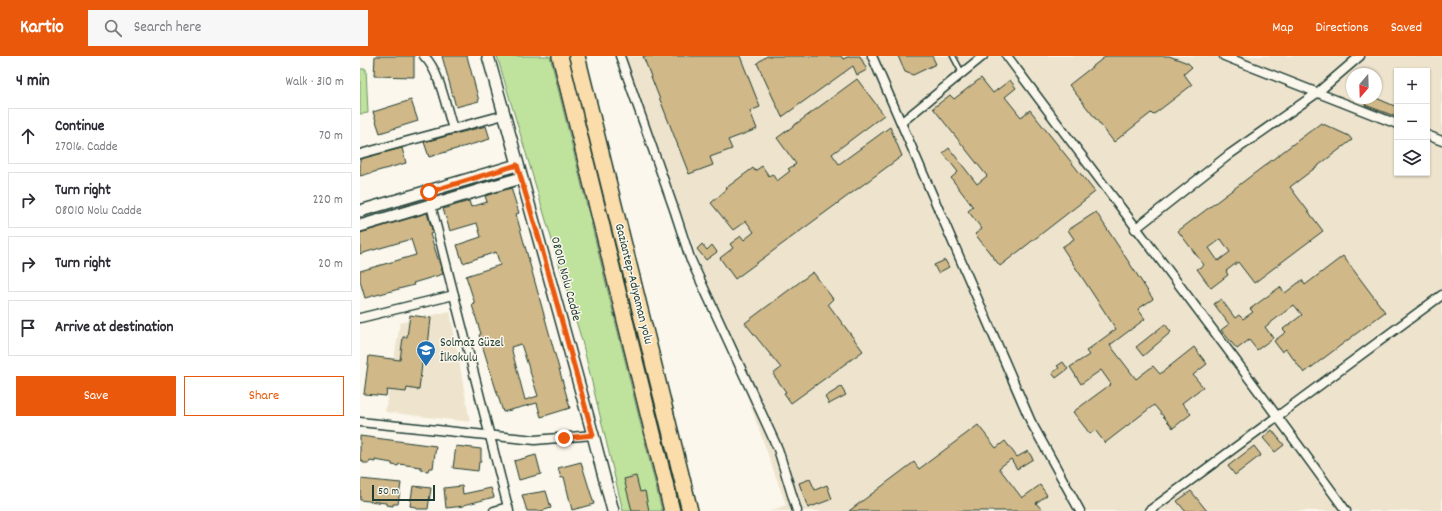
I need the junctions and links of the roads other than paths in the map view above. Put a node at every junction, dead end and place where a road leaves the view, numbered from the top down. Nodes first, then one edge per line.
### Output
1 (424, 56) edge
2 (488, 56) edge
3 (560, 56) edge
4 (577, 56) edge
5 (620, 56) edge
6 (872, 56) edge
7 (953, 56) edge
8 (983, 56) edge
9 (1007, 56) edge
10 (1224, 56) edge
11 (1356, 57) edge
12 (962, 73) junction
13 (1317, 93) junction
14 (504, 115) junction
15 (902, 122) junction
16 (1394, 123) edge
17 (453, 129) junction
18 (1430, 136) edge
19 (1442, 141) edge
20 (360, 154) edge
21 (517, 165) junction
22 (521, 178) junction
23 (431, 205) junction
24 (360, 211) edge
25 (360, 226) edge
26 (1135, 229) junction
27 (454, 295) junction
28 (1442, 296) edge
29 (360, 318) edge
30 (1279, 417) junction
31 (360, 422) edge
32 (593, 435) junction
33 (489, 436) junction
34 (508, 509) edge
35 (494, 511) edge
36 (613, 511) edge
37 (672, 511) edge
38 (690, 511) edge
39 (797, 511) edge
40 (1080, 511) edge
41 (1149, 511) edge
42 (1346, 511) edge

1 - 17 street
2 - 14 street, 08010 Nolu Cadde
3 - 37 highway, Gaziantep-Adıyaman yolu
4 - 38 highway, Gaziantep-Adıyaman yolu
5 - 39 street
6 - 15 street
7 - 12 lane
8 - 12 street
9 - 26 street
10 - 13 street
11 - 13 street
12 - 15 street
13 - 16 street
13 - 26 street
14 - 17 street
14 - 21 street, 08010 Nolu Cadde
15 - 40 street
17 - 20 street
18 - 19 street
21 - 22 street, 08010 Nolu Cadde
21 - 24 street
22 - 23 street
22 - 32 street, 08010 Nolu Cadde
23 - 25 street
23 - 27 street
26 - 30 street
27 - 29 street
27 - 33 street
28 - 30 street
30 - 41 street
30 - 42 street
31 - 33 street
32 - 33 street
32 - 36 street, 08010 Nolu Cadde
33 - 34 street
34 - 35 street

